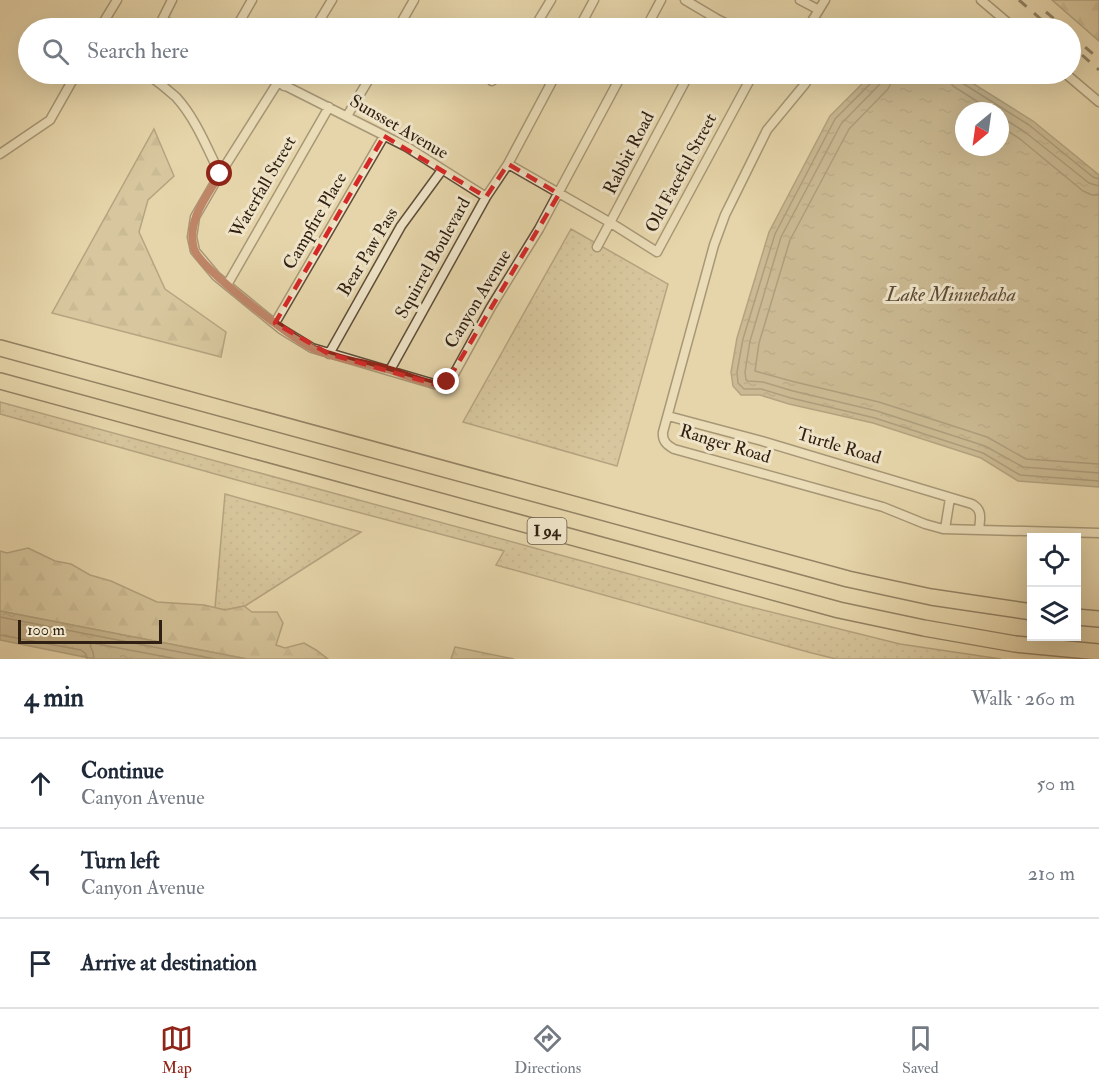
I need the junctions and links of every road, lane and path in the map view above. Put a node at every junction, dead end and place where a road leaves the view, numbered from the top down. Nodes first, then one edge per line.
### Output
1 (117, 0) edge
2 (172, 0) edge
3 (252, 0) edge
4 (332, 0) edge
5 (414, 0) edge
6 (551, 0) edge
7 (594, 0) edge
8 (661, 0) edge
9 (685, 0) edge
10 (800, 0) edge
11 (825, 0) edge
12 (981, 0) edge
13 (819, 10) junction
14 (106, 18) edge
15 (163, 18) edge
16 (242, 18) edge
17 (321, 18) edge
18 (404, 18) edge
19 (540, 18) edge
20 (584, 18) edge
21 (651, 18) edge
22 (714, 18) edge
23 (814, 18) edge
24 (1002, 18) edge
25 (70, 84) edge
26 (160, 84) edge
27 (281, 84) joint
28 (366, 84) edge
29 (551, 84) edge
30 (617, 84) edge
31 (684, 84) edge
32 (748, 84) edge
33 (805, 84) edge
34 (1078, 84) edge
35 (1099, 102) edge
36 (329, 107) junction
37 (347, 116) junction
38 (384, 136) junction
39 (0, 154) edge
40 (508, 164) junction
41 (442, 170) junction
42 (220, 174) junction
43 (559, 194) junction
44 (486, 197) junction
45 (610, 224) junction
46 (597, 247) dead end
47 (227, 285) junction
48 (275, 323) junction
49 (0, 348) edge
50 (328, 354) junction
51 (390, 370) junction
52 (0, 381) edge
53 (668, 416) junction
54 (950, 498) junction
55 (945, 529) junction
56 (979, 530) junction
57 (1099, 533) edge
58 (1027, 611) edge
59 (1081, 617) edge
60 (1099, 619) edge
61 (1099, 651) edge

1 - 14 street
2 - 15 street
3 - 16 street
4 - 17 street
5 - 18 street
6 - 19 street
7 - 20 street
8 - 21 street
9 - 22 street
10 - 13 street
11 - 13 street
12 - 24 street
13 - 23 street
25 - 39 street
26 - 42 street
27 - 36 street, Sunsset Avenue
27 - 42 street, Canyon Avenue
28 - 37 street
29 - 40 street
30 - 43 street, Canyon Avenue
31 - 45 street, Rabbit Road
32 - 45 street, Old Faceful Street
33 - 53 street, Ranger Road
34 - 35 street
36 - 37 street, Sunsset Avenue
36 - 47 street, Waterfall Street
37 - 38 street, Sunsset Avenue
38 - 41 street, Sunsset Avenue
38 - 48 street, Campfire Place
40 - 43 street, Old Faceful Street
40 - 44 street, Squirrel Boulevard
41 - 44 street, Sunsset Avenue
41 - 50 street, Bear Paw Pass
42 - 47 street, Canyon Avenue
43 - 45 street, Old Faceful Street
43 - 51 street, Canyon Avenue
44 - 51 street, Squirrel Boulevard
45 - 46 street, Rabbit Road
47 - 48 street, Canyon Avenue
48 - 50 street, Canyon Avenue
49 - 58 highway, I 94
50 - 51 street, Canyon Avenue
52 - 61 highway, I 94
53 - 54 street, Turtle Road
53 - 55 street, Ranger Road
54 - 55 street
54 - 56 street, Turtle Road
55 - 56 street, Ranger Road
56 - 57 street, Ranger Road
59 - 60 highway

